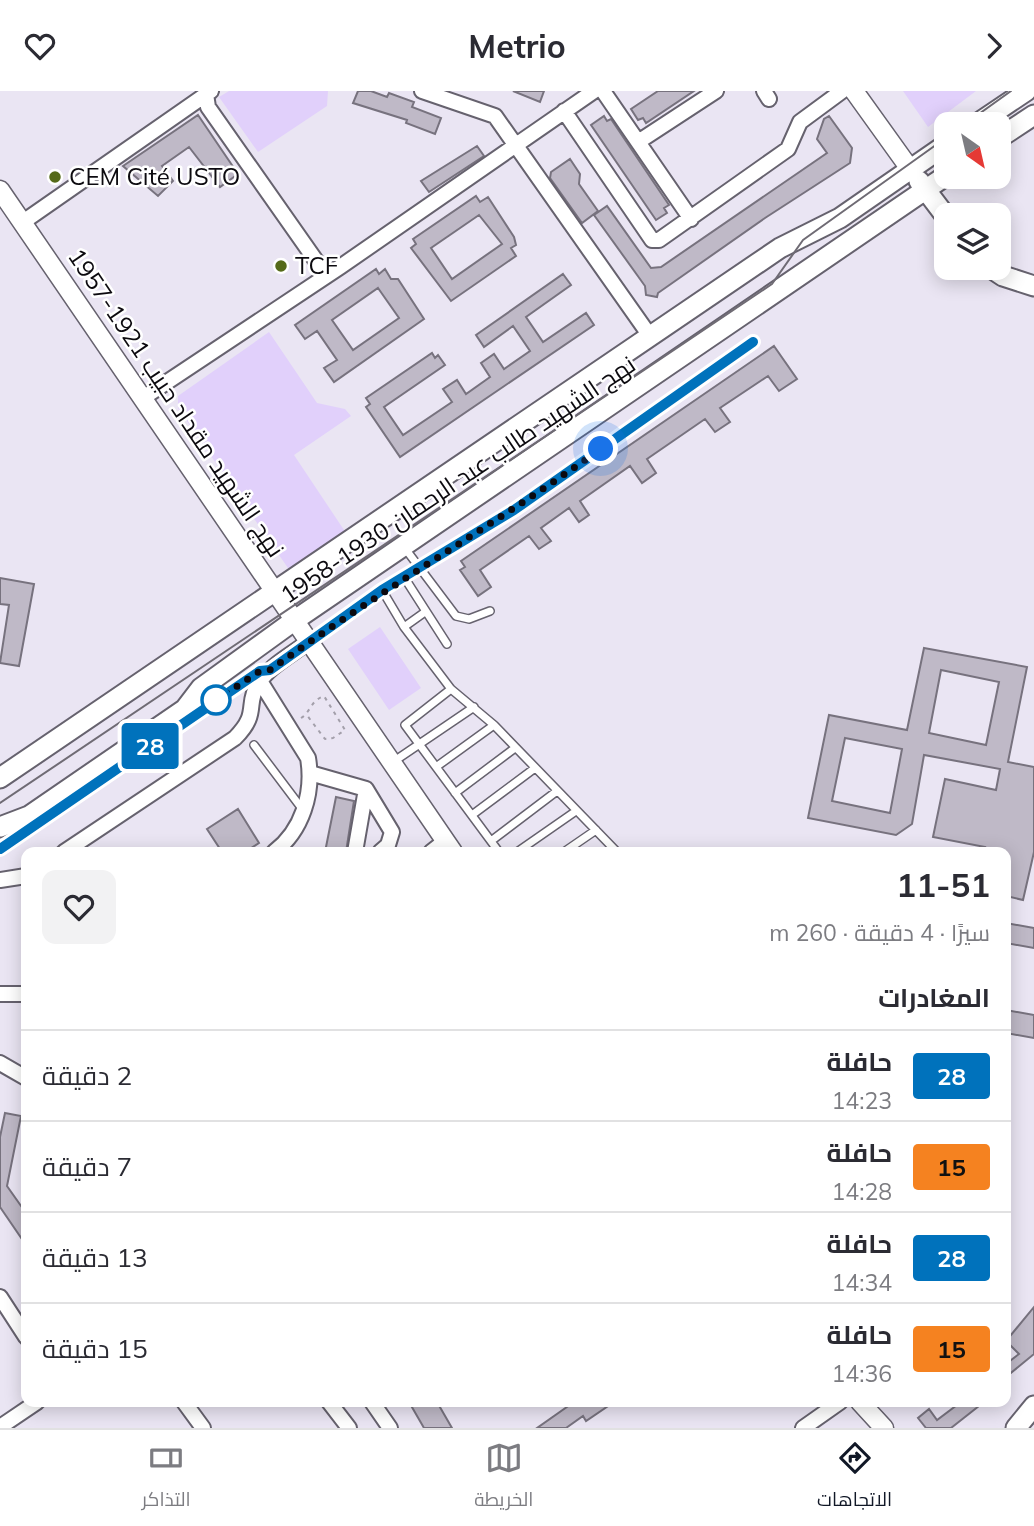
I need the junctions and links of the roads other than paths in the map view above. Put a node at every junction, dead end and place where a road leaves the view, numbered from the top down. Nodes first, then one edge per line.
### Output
1 (422, 91) edge
2 (594, 91) edge
3 (603, 91) edge
4 (716, 91) edge
5 (842, 91) edge
6 (854, 91) edge
7 (1026, 91) edge
8 (208, 93) edge
9 (564, 111) junction
10 (995, 112) edge
11 (1034, 115) edge
12 (1012, 129) edge
13 (638, 142) junction
14 (515, 144) junction
15 (934, 153) edge
16 (910, 169) junction
17 (934, 184) edge
18 (0, 190) edge
19 (925, 190) junction
20 (935, 203) edge
21 (691, 219) junction
22 (23, 222) junction
23 (326, 275) junction
24 (1011, 279) edge
25 (1034, 286) edge
26 (650, 336) junction
27 (753, 342) dead end
28 (143, 398) junction
29 (404, 546) junction
30 (419, 568) junction
31 (404, 577) junction
32 (274, 589) junction
33 (382, 590) junction
34 (490, 611) dead end
35 (425, 612) junction
36 (295, 620) junction
37 (404, 627) junction
38 (309, 641) junction
39 (447, 644) dead end
40 (265, 675) junction
41 (451, 689) junction
42 (474, 707) junction
43 (494, 725) junction
44 (254, 745) dead end
45 (418, 745) junction
46 (515, 747) junction
47 (392, 763) junction
48 (436, 767) junction
49 (535, 768) junction
50 (310, 773) junction
51 (0, 778) edge
52 (366, 789) junction
53 (557, 791) junction
54 (455, 793) junction
55 (303, 810) junction
56 (576, 811) junction
57 (472, 815) junction
58 (0, 827) edge
59 (596, 831) junction
60 (491, 841) junction
61 (72, 847) edge
62 (281, 847) edge
63 (356, 847) edge
64 (386, 847) edge
65 (442, 847) edge
66 (495, 847) edge
67 (524, 847) edge
68 (572, 847) edge
69 (610, 847) edge
70 (0, 849) edge
71 (0, 880) edge
72 (21, 880) edge
73 (0, 994) edge
74 (21, 994) edge
75 (0, 1063) edge
76 (21, 1075) edge
77 (0, 1297) edge
78 (21, 1328) edge
79 (1034, 1406) edge
80 (30, 1407) edge
81 (187, 1407) edge
82 (333, 1407) edge
83 (375, 1407) edge
84 (833, 1407) edge
85 (865, 1407) edge
86 (0, 1427) edge
87 (201, 1427) edge
88 (349, 1428) edge
89 (390, 1428) edge
90 (803, 1428) edge
91 (884, 1428) edge
92 (1016, 1428) edge

1 - 14 street
2 - 9 street
3 - 13 street
4 - 13 street
5 - 21 street
6 - 16 street
7 - 10 main road
8 - 22 street
8 - 23 street
9 - 14 street
9 - 21 street
11 - 12 main road
13 - 21 street
14 - 23 street
14 - 26 street
15 - 16 main road, نهج الشهيد طالب عبد الرحمان 1930-1958
16 - 19 main road
16 - 26 main road, نهج الشهيد طالب عبد الرحمان 1930-1958
17 - 19 main road, نهج الشهيد طالب عبد الرحمان 1930-1958
18 - 22 street, نهج الشهيد مقداد حبيب 1921-1957
19 - 20 main road
19 - 29 main road, نهج الشهيد طالب عبد الرحمان 1930-1958
22 - 28 street, نهج الشهيد مقداد حبيب 1921-1957
23 - 28 street
24 - 25 main road
26 - 32 main road, نهج الشهيد طالب عبد الرحمان 1930-1958
27 - 30 lane
28 - 32 street, نهج الشهيد مقداد حبيب 1921-1957
29 - 30 lane
29 - 36 main road, نهج الشهيد طالب عبد الرحمان 1930-1958
30 - 31 lane
30 - 34 lane
31 - 33 lane
31 - 35 lane
32 - 36 street, نهج الشهيد مقداد حبيب 1921-1957
32 - 51 main road, نهج الشهيد طالب عبد الرحمان 1930-1958
33 - 37 lane
33 - 38 lane
35 - 37 lane
35 - 39 lane
36 - 38 street, نهج الشهيد مقداد حبيب 1921-1957
36 - 58 main road, نهج الشهيد طالب عبد الرحمان 1930-1958
37 - 41 lane
38 - 40 street
38 - 47 street, نهج الشهيد مقداد حبيب 1921-1957
40 - 50 street
40 - 61 street
40 - 70 lane
41 - 42 lane
41 - 45 lane
42 - 43 lane
42 - 45 lane
43 - 46 lane
43 - 48 lane
44 - 55 lane
45 - 47 lane
45 - 48 lane
46 - 49 lane
46 - 54 lane
47 - 65 street, نهج الشهيد مقداد حبيب 1921-1957
48 - 54 lane
49 - 53 lane
49 - 57 lane
50 - 52 street
50 - 55 street
52 - 63 street
52 - 64 street
53 - 56 lane
53 - 60 lane
54 - 57 lane
55 - 62 street
56 - 59 lane
56 - 67 lane
57 - 60 lane
59 - 68 lane
59 - 69 lane
60 - 66 lane
71 - 72 street
73 - 74 street
75 - 76 street
77 - 78 street
79 - 92 main road
80 - 86 street
81 - 87 street
82 - 88 street
83 - 89 street
84 - 90 street
85 - 91 street

